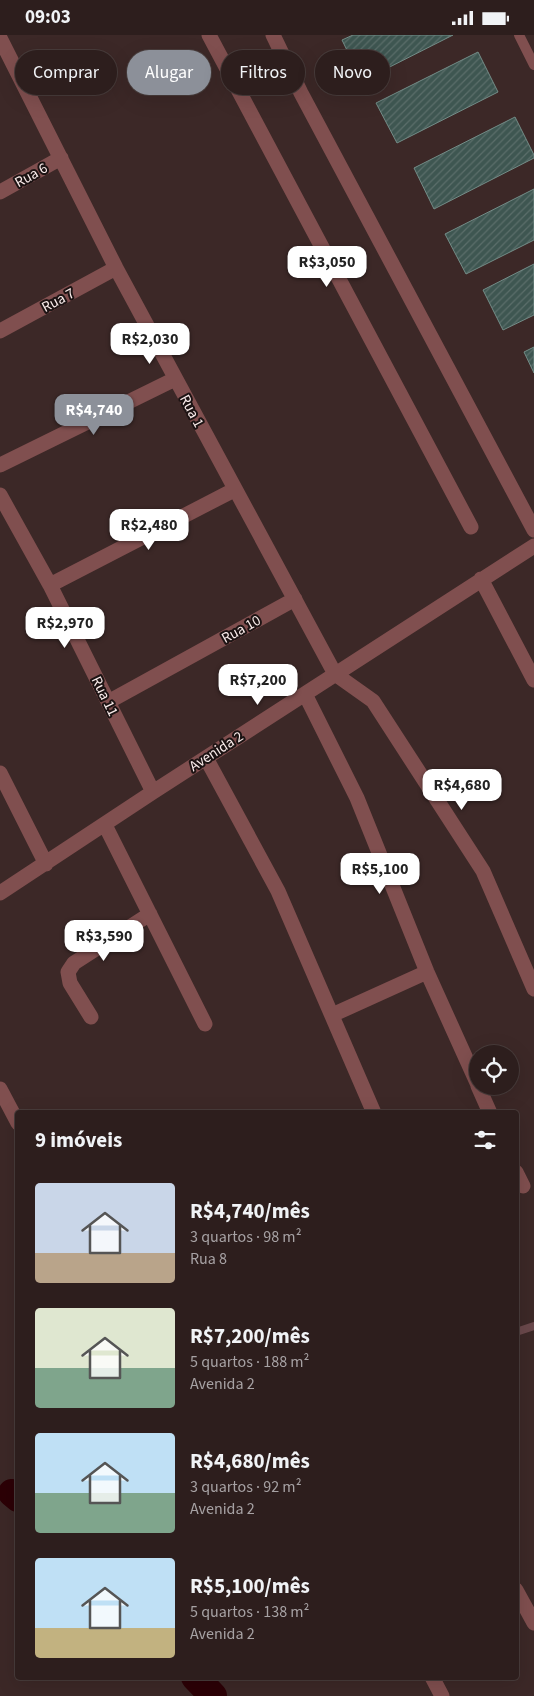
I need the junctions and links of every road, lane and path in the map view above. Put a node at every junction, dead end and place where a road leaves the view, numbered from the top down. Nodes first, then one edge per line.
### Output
1 (209, 35) edge
2 (273, 35) edge
3 (519, 35) edge
4 (0, 38) edge
5 (5, 59) edge
6 (534, 65) edge
7 (61, 158) junction
8 (0, 192) edge
9 (116, 268) junction
10 (0, 331) edge
11 (175, 379) junction
12 (0, 465) edge
13 (234, 490) junction
14 (0, 495) edge
15 (471, 527) dead end
16 (534, 531) edge
17 (534, 546) edge
18 (481, 579) junction
19 (50, 585) junction
20 (295, 599) junction
21 (335, 674) junction
22 (534, 680) edge
23 (305, 693) junction
24 (108, 702) junction
25 (206, 758) junction
26 (2, 781) edge
27 (153, 792) junction
28 (105, 825) junction
29 (46, 864) junction
30 (0, 893) edge
31 (150, 915) junction
32 (427, 971) junction
33 (534, 989) edge
34 (332, 1015) junction
35 (91, 1017) dead end
36 (205, 1024) dead end
37 (469, 1065) edge
38 (0, 1089) edge
39 (482, 1095) edge
40 (373, 1110) edge
41 (489, 1110) edge
42 (15, 1117) edge
43 (519, 1177) edge
44 (523, 1186) dead end
45 (519, 1596) edge
46 (534, 1623) edge
47 (434, 1680) edge
48 (442, 1696) edge

1 - 15 street
2 - 16 street
3 - 6 lane
4 - 5 street, Rua 1
5 - 7 street, Rua 1
7 - 8 street, Rua 6
7 - 9 street, Rua 1
9 - 10 street, Rua 7
9 - 11 street, Rua 1
11 - 12 street
11 - 13 street, Rua 1
13 - 19 street
13 - 20 street, Rua 1
14 - 19 street, Rua 11
17 - 18 street, Avenida 2
18 - 21 street, Avenida 2
18 - 22 street
19 - 24 street, Rua 11
20 - 21 street, Rua 1
20 - 24 street, Rua 10
21 - 23 street, Avenida 2
21 - 33 street
23 - 25 street, Avenida 2
23 - 32 street
24 - 27 street, Rua 11
25 - 27 street, Avenida 2
25 - 34 street
26 - 29 street
27 - 28 street, Avenida 2
28 - 29 street, Avenida 2
28 - 31 street
29 - 30 street, Avenida 2
31 - 35 street
31 - 36 street
32 - 34 street
32 - 37 street
34 - 40 street
38 - 42 street
39 - 41 street
43 - 44 street
45 - 46 street
47 - 48 street

